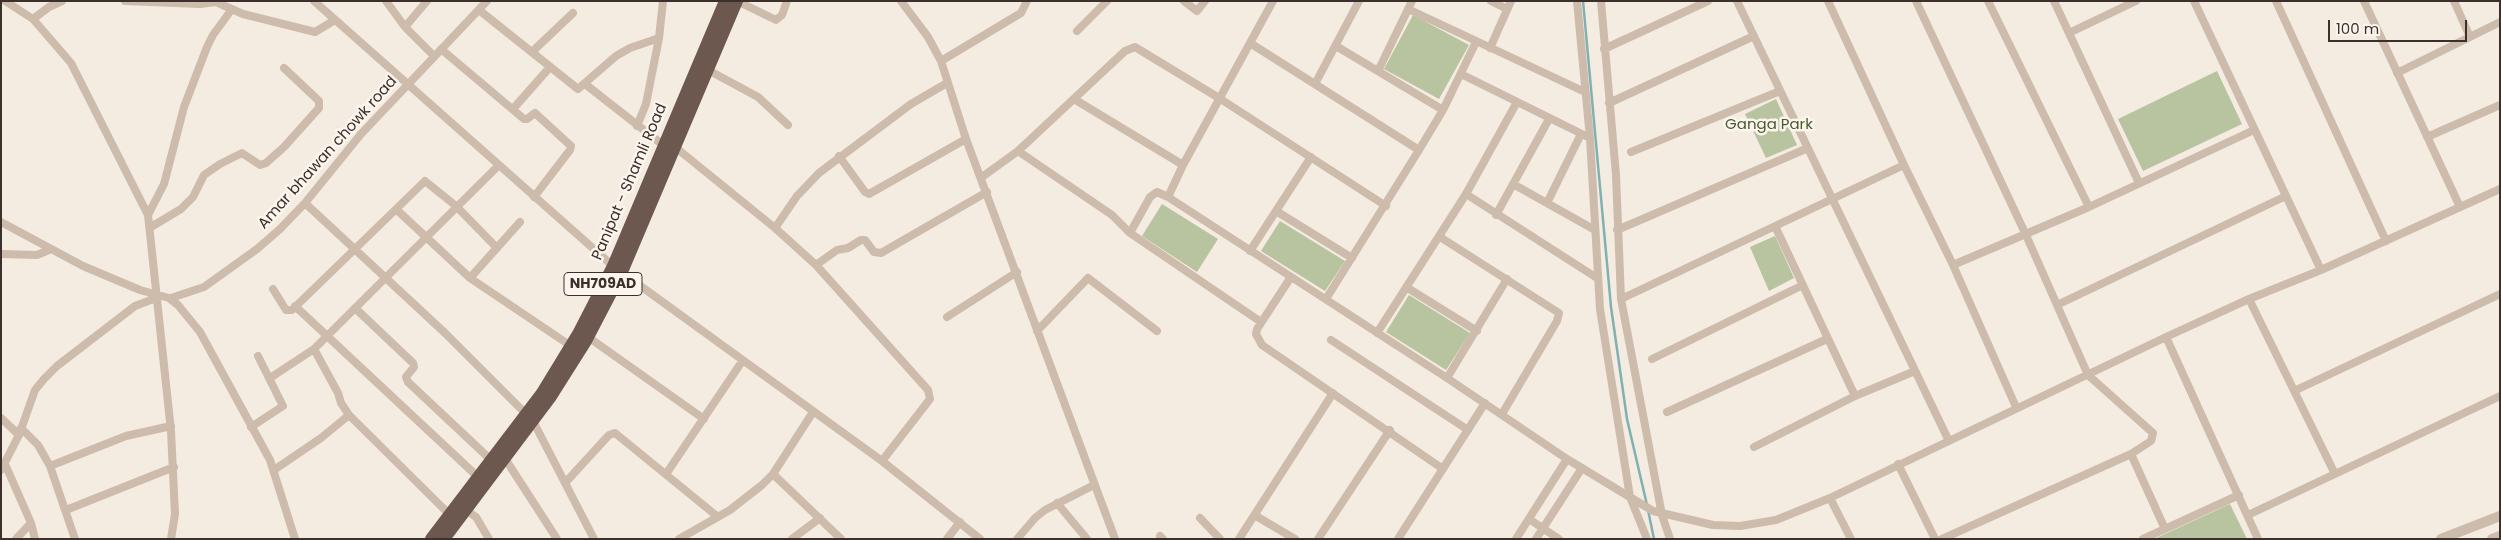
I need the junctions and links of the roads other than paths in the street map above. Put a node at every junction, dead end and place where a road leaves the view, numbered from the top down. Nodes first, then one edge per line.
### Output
1 (5, 1) edge
2 (62, 1) edge
3 (125, 1) edge
4 (314, 1) edge
5 (386, 1) edge
6 (487, 1) edge
7 (663, 1) edge
8 (725, 1) edge
9 (737, 1) edge
10 (787, 1) edge
11 (901, 1) edge
12 (1027, 1) edge
13 (1107, 1) edge
14 (1184, 1) edge
15 (1205, 1) edge
16 (1273, 1) edge
17 (1359, 1) edge
18 (1491, 1) edge
19 (1510, 1) edge
20 (1577, 1) edge
21 (1601, 1) edge
22 (1708, 1) edge
23 (1737, 1) edge
24 (1828, 1) edge
25 (1916, 1) edge
26 (1988, 1) edge
27 (2054, 1) edge
28 (2136, 1) edge
29 (2194, 1) edge
30 (2276, 1) edge
31 (2364, 1) edge
32 (2454, 1) edge
33 (216, 2) edge
34 (424, 2) edge
35 (194, 3) edge
36 (1410, 5) edge
37 (1507, 9) junction
38 (232, 10) junction
39 (479, 10) junction
40 (573, 13) dead end
41 (34, 19) junction
42 (335, 20) junction
43 (2500, 22) edge
44 (405, 26) junction
45 (1077, 31) dead end
46 (2069, 33) junction
47 (1754, 36) junction
48 (2470, 37) junction
49 (659, 38) junction
50 (1476, 42) junction
51 (1250, 43) junction
52 (1336, 46) junction
53 (1490, 48) junction
54 (441, 49) junction
55 (1604, 49) junction
56 (533, 52) junction
57 (434, 56) junction
58 (941, 62) junction
59 (550, 67) junction
60 (284, 68) dead end
61 (708, 70) junction
62 (1378, 71) junction
63 (2397, 73) junction
64 (1461, 74) junction
65 (947, 82) junction
66 (585, 84) junction
67 (1316, 84) junction
68 (408, 85) junction
69 (1780, 91) junction
70 (1585, 92) junction
71 (1220, 98) junction
72 (1074, 99) junction
73 (1517, 102) junction
74 (1609, 103) junction
75 (2500, 105) edge
76 (513, 109) junction
77 (1443, 110) junction
78 (1549, 119) junction
79 (788, 125) dead end
80 (637, 126) junction
81 (2254, 130) junction
82 (1581, 134) junction
83 (2427, 137) junction
84 (1590, 138) junction
85 (966, 139) junction
86 (669, 146) junction
87 (1808, 148) junction
88 (1419, 150) junction
89 (1018, 151) junction
90 (1631, 152) dead end
91 (840, 156) junction
92 (1311, 157) junction
93 (499, 165) junction
94 (1183, 165) junction
95 (1904, 165) junction
96 (982, 176) junction
97 (2140, 183) junction
98 (1513, 184) junction
99 (2500, 189) edge
100 (987, 192) junction
101 (1466, 194) junction
102 (2286, 196) junction
103 (534, 197) junction
104 (1168, 197) junction
105 (1833, 198) junction
106 (305, 203) junction
107 (1547, 203) junction
108 (456, 206) junction
109 (1386, 206) junction
110 (2089, 207) junction
111 (2460, 207) junction
112 (397, 210) junction
113 (1276, 210) junction
114 (148, 215) junction
115 (1496, 215) junction
116 (1, 222) edge
117 (520, 222) dead end
118 (151, 226) junction
119 (1775, 226) junction
120 (775, 228) junction
121 (1595, 230) junction
122 (1617, 230) junction
123 (1130, 233) junction
124 (2026, 235) junction
125 (425, 236) junction
126 (1440, 237) junction
127 (2386, 241) junction
128 (497, 248) junction
129 (354, 249) junction
130 (49, 250) junction
131 (1250, 251) junction
132 (1, 254) edge
133 (1352, 258) junction
134 (816, 265) junction
135 (1953, 265) junction
136 (617, 269) junction
137 (2321, 270) junction
138 (1017, 272) junction
139 (1290, 277) junction
140 (384, 278) junction
141 (470, 278) junction
142 (1597, 278) junction
143 (1507, 279) junction
144 (1803, 285) junction
145 (1406, 287) junction
146 (273, 289) dead end
147 (2500, 294) edge
148 (156, 297) junction
149 (171, 298) junction
150 (1326, 299) junction
151 (1621, 299) junction
152 (2250, 299) junction
153 (2057, 305) junction
154 (295, 306) junction
155 (355, 308) junction
156 (948, 317) dead end
157 (1261, 322) junction
158 (1037, 330) junction
159 (1157, 331) dead end
160 (1477, 331) junction
161 (1377, 333) junction
162 (326, 337) junction
163 (588, 337) junction
164 (2166, 337) junction
165 (1331, 340) dead end
166 (1827, 340) junction
167 (571, 346) junction
168 (314, 349) junction
169 (258, 356) dead end
170 (1652, 359) dead end
171 (743, 360) junction
172 (1915, 371) junction
173 (2088, 374) junction
174 (270, 378) junction
175 (1447, 378) junction
176 (2294, 391) junction
177 (1333, 392) junction
178 (1855, 396) junction
179 (2500, 396) edge
180 (1485, 403) junction
181 (2016, 407) junction
182 (813, 412) junction
183 (1667, 412) dead end
184 (1502, 414) junction
185 (349, 415) junction
186 (530, 417) junction
187 (1, 418) edge
188 (704, 419) junction
189 (171, 426) junction
190 (251, 427) junction
191 (1390, 430) junction
192 (1468, 430) junction
193 (20, 432) junction
194 (1948, 440) junction
195 (1754, 447) dead end
196 (2131, 454) junction
197 (498, 456) junction
198 (1567, 459) junction
199 (882, 461) junction
200 (1898, 464) junction
201 (50, 466) junction
202 (3, 467) edge
203 (174, 467) junction
204 (1582, 468) junction
205 (1443, 469) junction
206 (274, 470) junction
207 (666, 474) junction
208 (773, 474) junction
209 (2335, 474) junction
210 (478, 477) junction
211 (565, 483) junction
212 (1094, 485) junction
213 (2239, 495) junction
214 (1830, 498) junction
215 (1633, 499) junction
216 (1057, 503) junction
217 (457, 509) junction
218 (66, 510) junction
219 (1662, 515) junction
220 (2248, 515) junction
221 (1256, 516) junction
222 (2500, 516) edge
223 (718, 517) junction
224 (820, 518) junction
225 (1200, 518) dead end
226 (1529, 519) junction
227 (960, 522) junction
228 (31, 523) junction
229 (1543, 528) junction
230 (2165, 529) junction
231 (691, 535) edge
232 (2500, 536) edge
233 (16, 539) edge
234 (35, 539) edge
235 (75, 539) edge
236 (171, 539) edge
237 (295, 539) edge
238 (430, 539) edge
239 (444, 539) edge
240 (488, 539) edge
241 (557, 539) edge
242 (594, 539) edge
243 (678, 539) edge
244 (792, 539) edge
245 (841, 539) edge
246 (947, 539) edge
247 (980, 539) edge
248 (1017, 539) edge
249 (1087, 539) edge
250 (1115, 539) edge
251 (1220, 539) edge
252 (1239, 539) edge
253 (1295, 539) edge
254 (1318, 539) edge
255 (1398, 539) edge
256 (1516, 539) edge
257 (1536, 539) edge
258 (1559, 539) edge
259 (1647, 539) edge
260 (1670, 539) edge
261 (1851, 539) edge
262 (1935, 539) edge
263 (1942, 539) edge
264 (2143, 539) edge
265 (2258, 539) edge
266 (2441, 539) edge
267 (2492, 539) edge

1 - 41 street
2 - 41 street
3 - 35 street
4 - 42 street
5 - 44 street
6 - 39 street, Amar bhawan chowk road
7 - 49 street
8 - 86 highway, Panipat - Shamli Road / NH709AD
9 - 10 street
9 - 61 highway, Panipat - Shamli Road / NH709AD
11 - 58 street
12 - 58 street
13 - 45 street
14 - 15 street
16 - 51 street
17 - 52 street
18 - 37 street
19 - 37 street
20 - 70 street
21 - 55 street
22 - 55 street
23 - 47 street
24 - 95 street
25 - 124 street
26 - 110 street
27 - 46 street
28 - 46 street
29 - 81 street
30 - 127 street
31 - 63 street
32 - 48 street
33 - 35 street
33 - 38 street
34 - 44 street
36 - 50 street
36 - 62 street
37 - 53 street
38 - 42 street
38 - 114 street
39 - 54 street, Amar bhawan chowk road
39 - 56 street
40 - 56 street
41 - 114 street
42 - 68 street
43 - 48 street
44 - 57 street
46 - 97 street
47 - 69 street
47 - 74 street
48 - 63 street
49 - 66 street
49 - 80 street
50 - 53 street
50 - 64 street
51 - 67 street
51 - 71 street
52 - 62 street
52 - 67 street
53 - 70 street
54 - 57 street, Amar bhawan chowk road
54 - 76 street
55 - 74 street
56 - 59 street
57 - 68 street, Amar bhawan chowk road
58 - 65 street
59 - 66 street
59 - 76 street
60 - 118 street
61 - 79 street
61 - 86 highway, Panipat - Shamli Road / NH709AD
62 - 77 street
63 - 83 street
64 - 73 street
64 - 77 street
65 - 85 street
65 - 91 street
66 - 80 street
67 - 88 street
68 - 93 street
68 - 106 street, Amar bhawan chowk road
69 - 87 street
69 - 90 street
70 - 84 street
71 - 72 street
71 - 92 street
71 - 94 street
72 - 89 street
72 - 94 street
73 - 78 street
73 - 101 street
74 - 122 street
75 - 83 street
76 - 103 street
77 - 88 street
78 - 82 street
78 - 98 street
80 - 86 street
81 - 97 street
81 - 102 street
82 - 84 street
82 - 107 street
83 - 111 street
84 - 121 street
85 - 91 street
85 - 96 street
86 - 120 street
86 - 136 highway, Panipat - Shamli Road / NH709AD
87 - 105 street
87 - 122 street
88 - 109 street
89 - 96 street
89 - 123 street
91 - 120 street
92 - 109 street
92 - 113 street
93 - 103 street
93 - 108 street
94 - 104 street
95 - 105 street
95 - 135 street
96 - 100 street
97 - 110 street
98 - 107 street
98 - 115 street
99 - 111 street
100 - 134 street
100 - 138 street
101 - 115 street
101 - 126 street
102 - 137 street
102 - 153 street
103 - 136 street
104 - 123 street
104 - 131 street
105 - 119 street
105 - 172 street
106 - 129 street
106 - 149 street, Amar bhawan chowk road
107 - 121 street
108 - 112 street
108 - 125 street
108 - 128 street
109 - 133 street
110 - 124 street
111 - 127 street
112 - 125 street
112 - 129 street
113 - 131 street
113 - 133 street
114 - 118 street
115 - 142 street
116 - 130 street
117 - 128 street
118 - 148 street
119 - 144 street
119 - 151 street
120 - 134 street
121 - 142 street
122 - 151 street
123 - 157 street
124 - 135 street
124 - 153 street
125 - 140 street
125 - 141 street
126 - 143 street
126 - 145 street
127 - 137 street
128 - 141 street
129 - 140 street
129 - 154 street
130 - 132 street
130 - 148 street
131 - 139 street
133 - 150 street
134 - 199 street
135 - 181 street
136 - 163 highway, Panipat - Shamli Road / NH709AD
136 - 167 highway, Panipat - Shamli Road / NH709AD
136 - 171 street
137 - 152 street
138 - 156 street
138 - 158 street
139 - 150 street
139 - 157 street
140 - 155 street
140 - 186 street
141 - 167 street
142 - 215 street
143 - 160 street
143 - 184 street
144 - 166 street
144 - 170 street
145 - 160 street
145 - 161 street
146 - 154 street
147 - 176 street
148 - 149 street
148 - 189 street
148 - 193 street
149 - 190 street
150 - 161 street
151 - 219 street
152 - 164 street
152 - 176 street
153 - 173 street
154 - 162 street
155 - 162 street
155 - 197 street
157 - 177 street
158 - 159 street
158 - 212 street
160 - 175 street
161 - 175 street
162 - 168 street
162 - 210 street
163 - 186 highway, Panipat - Shamli Road / NH709AD
163 - 188 street
164 - 173 street
164 - 213 street
165 - 192 street
166 - 178 street
166 - 183 street
167 - 186 highway, Panipat - Shamli Road / NH709AD
168 - 174 street
168 - 185 street
169 - 174 street
171 - 182 street
171 - 188 street
172 - 178 street
172 - 194 street
173 - 181 street
173 - 196 street
174 - 190 street
175 - 180 street
176 - 209 street
177 - 191 street
177 - 221 street
178 - 195 street
179 - 209 street
180 - 184 street
180 - 192 street
181 - 194 street
182 - 199 street
182 - 208 street
184 - 198 street
185 - 206 street
185 - 217 street
186 - 197 highway, Panipat - Shamli Road / NH709AD
186 - 211 street
187 - 193 street
188 - 207 street
189 - 201 street
189 - 203 street
190 - 206 street
191 - 205 street
191 - 254 street
192 - 205 street
193 - 201 street
193 - 202 street
194 - 200 street
196 - 230 street
196 - 263 street
197 - 210 highway, Panipat - Shamli Road / NH709AD
197 - 217 highway, Panipat - Shamli Road / NH709AD
197 - 241 street
198 - 204 street
198 - 226 street
199 - 227 street
200 - 214 street
200 - 262 street
201 - 218 street
202 - 228 street
203 - 218 street
203 - 236 street
204 - 215 street
204 - 229 street
205 - 255 street
206 - 237 street
207 - 211 street
207 - 223 street
208 - 223 street
208 - 224 street
209 - 220 street
210 - 217 highway, Panipat - Shamli Road / NH709AD
211 - 242 street
212 - 216 street
212 - 250 street
213 - 220 street
213 - 230 street
214 - 219 street
214 - 261 street
215 - 219 street
215 - 259 street
216 - 248 street
216 - 249 street
217 - 238 highway, Panipat - Shamli Road / NH709AD
217 - 239 highway, Panipat - Shamli Road / NH709AD
217 - 240 street
218 - 235 street
219 - 260 street
220 - 265 street
221 - 252 street
221 - 253 street
222 - 266 street
223 - 231 street
224 - 244 street
224 - 245 street
225 - 251 street
226 - 229 street
226 - 256 street
227 - 246 street
227 - 247 street
228 - 233 street
228 - 234 street
229 - 257 street
229 - 258 street
230 - 264 street
231 - 243 street
232 - 267 street

